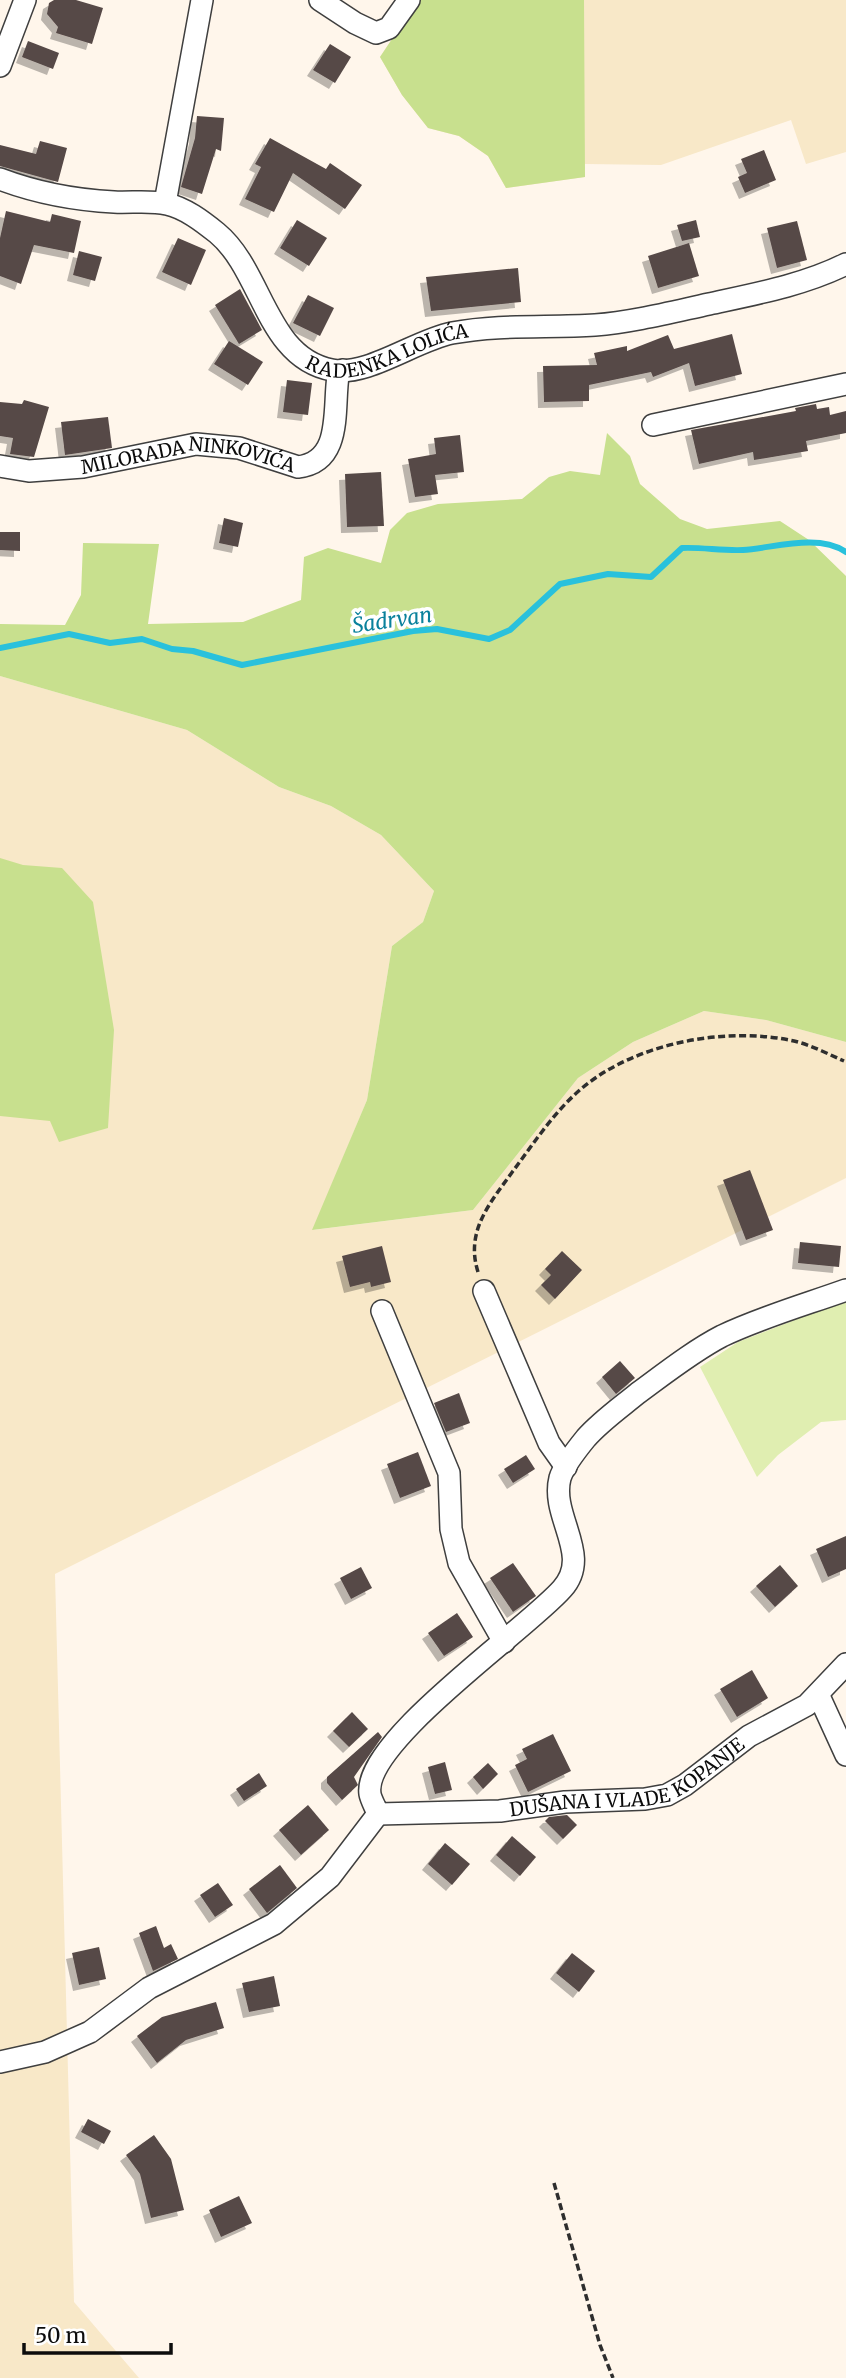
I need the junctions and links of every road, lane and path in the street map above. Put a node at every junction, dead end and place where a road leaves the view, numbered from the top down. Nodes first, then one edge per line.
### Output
1 (25, 0) edge
2 (202, 0) edge
3 (320, 0) edge
4 (409, 0) edge
5 (0, 66) edge
6 (0, 179) edge
7 (165, 203) junction
8 (846, 264) edge
9 (342, 370) junction
10 (846, 384) edge
11 (653, 425) dead end
12 (0, 466) edge
13 (844, 1061) dead end
14 (846, 1290) edge
15 (484, 1291) joint
16 (382, 1311) dead end
17 (566, 1466) junction
18 (504, 1642) junction
19 (846, 1664) edge
20 (819, 1696) junction
21 (846, 1755) edge
22 (379, 1814) junction
23 (0, 2062) edge
24 (554, 2183) dead end
25 (613, 2378) edge

1 - 5 street
2 - 7 street
3 - 4 street
6 - 7 street, RADENKA LOLIĆA
7 - 9 street, RADENKA LOLIĆA
8 - 9 street, RADENKA LOLIĆA
9 - 12 street, MILORADA NINKOVIĆA
10 - 11 street
13 - 15 path
14 - 17 street
15 - 17 street
16 - 18 street
17 - 18 street
18 - 22 street
19 - 20 street, DUŠANA I VLADE KOPANJE
20 - 21 street
20 - 22 street, DUŠANA I VLADE KOPANJE
22 - 23 street
24 - 25 path

